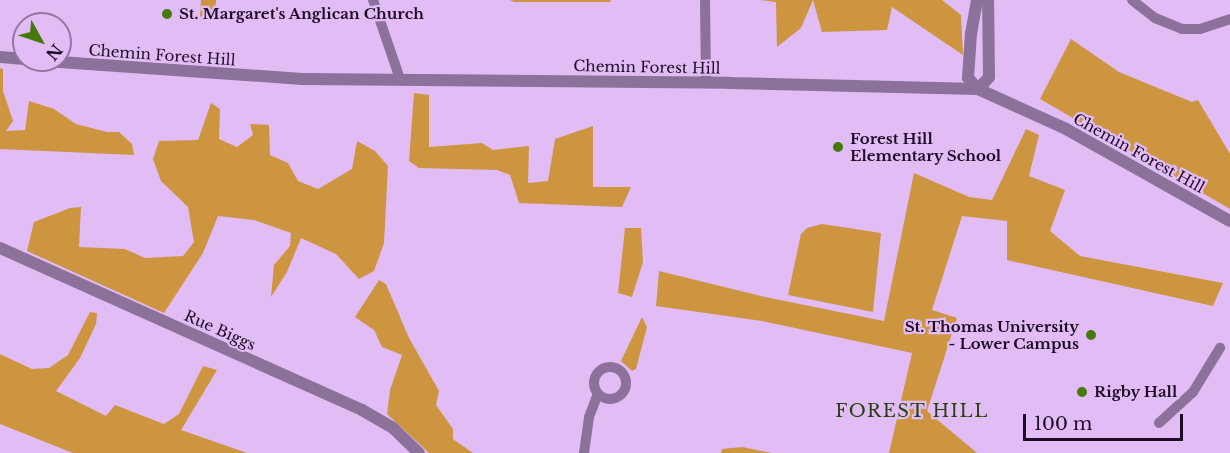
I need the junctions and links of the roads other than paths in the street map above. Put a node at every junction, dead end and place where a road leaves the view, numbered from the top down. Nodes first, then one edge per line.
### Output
1 (373, 0) edge
2 (705, 0) edge
3 (977, 0) edge
4 (988, 0) edge
5 (1132, 0) edge
6 (1230, 19) edge
7 (72, 63) edge
8 (400, 79) junction
9 (706, 82) junction
10 (978, 89) junction
11 (1230, 221) edge
12 (0, 248) edge
13 (1220, 348) dead end
14 (598, 394) dead end
15 (1159, 423) dead end
16 (419, 453) edge
17 (584, 453) edge

1 - 8 street
2 - 9 street
3 - 10 street
4 - 10 street
5 - 6 street
7 - 8 street, Chemin Forest Hill
8 - 9 street, Chemin Forest Hill
9 - 10 street, Chemin Forest Hill
10 - 11 street, Chemin Forest Hill
12 - 16 street, Rue Biggs
13 - 15 street
14 - 17 street

